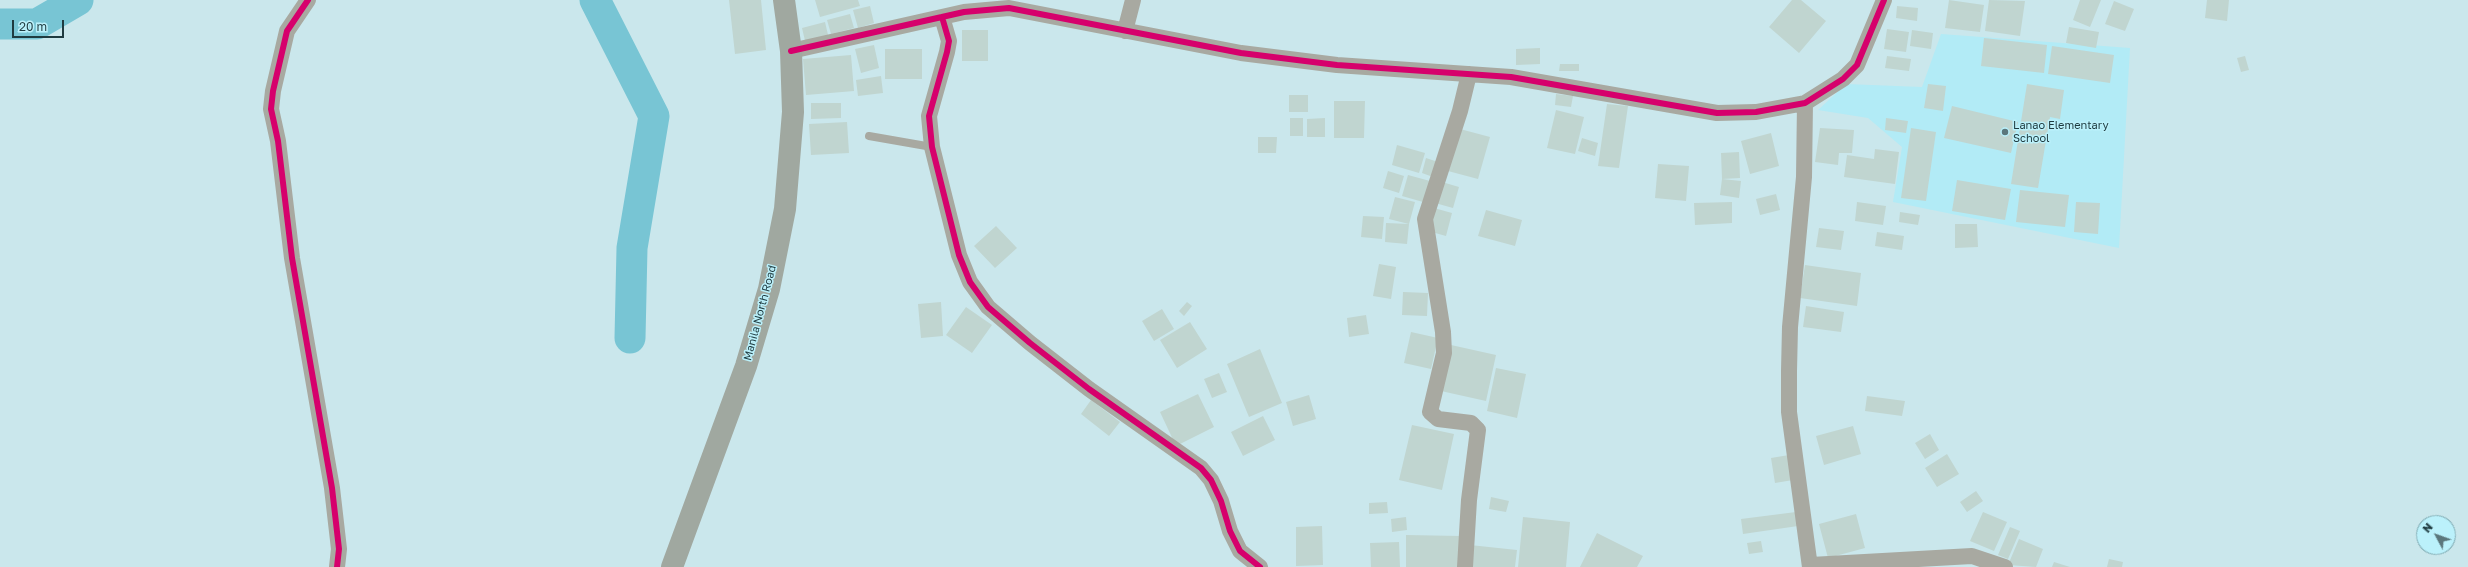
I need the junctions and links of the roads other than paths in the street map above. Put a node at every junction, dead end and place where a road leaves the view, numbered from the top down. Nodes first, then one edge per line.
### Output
1 (308, 0) edge
2 (784, 0) edge
3 (1133, 0) edge
4 (1884, 0) edge
5 (942, 17) junction
6 (1125, 31) junction
7 (791, 52) junction
8 (1469, 74) junction
9 (1806, 103) junction
10 (869, 136) dead end
11 (932, 147) junction
12 (1810, 566) edge
13 (337, 567) edge
14 (672, 567) edge
15 (1260, 567) edge
16 (1465, 567) edge
17 (2005, 567) edge

1 - 13 street
2 - 7 highway, Manila North Road
3 - 6 street
4 - 9 street
5 - 6 street
5 - 7 street
5 - 11 street
6 - 8 street
7 - 14 highway, Manila North Road
8 - 9 street
8 - 16 street
9 - 12 street
10 - 11 lane
11 - 15 street
12 - 17 street

